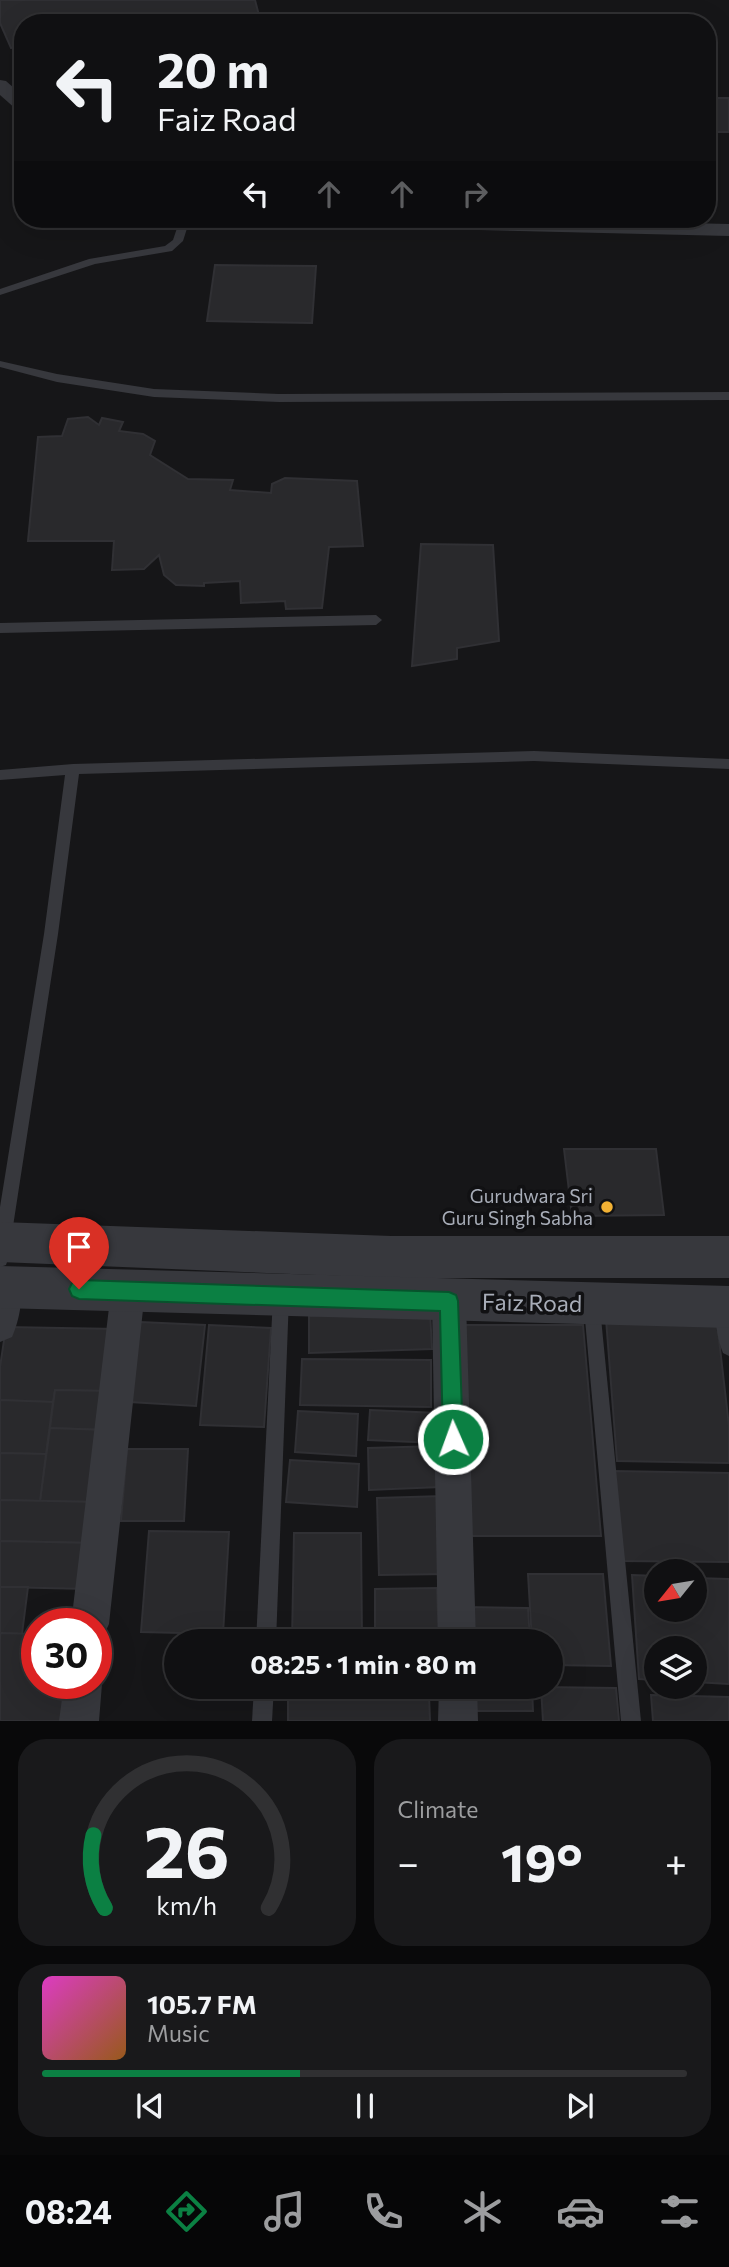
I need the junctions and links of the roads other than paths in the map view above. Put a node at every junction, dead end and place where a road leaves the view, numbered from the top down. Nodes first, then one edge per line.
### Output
1 (0, 85) edge
2 (14, 98) edge
3 (182, 228) edge
4 (646, 228) edge
5 (729, 230) edge
6 (0, 292) edge
7 (0, 364) edge
8 (729, 397) edge
9 (376, 620) dead end
10 (0, 628) edge
11 (729, 764) edge
12 (73, 769) junction
13 (0, 775) edge
14 (729, 1257) edge
15 (1, 1274) edge
16 (128, 1291) junction
17 (281, 1295) junction
18 (449, 1301) junction
19 (591, 1304) junction
20 (726, 1307) edge
21 (729, 1348) edge
22 (92, 1608) edge
23 (267, 1629) edge
24 (457, 1629) edge
25 (81, 1699) edge
26 (263, 1699) edge
27 (458, 1699) edge
28 (79, 1721) edge
29 (262, 1721) edge
30 (458, 1721) edge
31 (631, 1721) edge

1 - 2 street
3 - 6 lane
4 - 5 street
7 - 8 lane
9 - 10 lane
11 - 12 lane
12 - 13 lane
12 - 15 lane
14 - 15 street
15 - 16 street, Faiz Road
16 - 17 street, Faiz Road
16 - 22 street
17 - 18 street, Faiz Road
17 - 23 lane
18 - 19 street, Faiz Road
18 - 24 street
19 - 20 street, Faiz Road
19 - 31 lane
20 - 21 lane
25 - 28 street
26 - 29 lane
27 - 30 street

